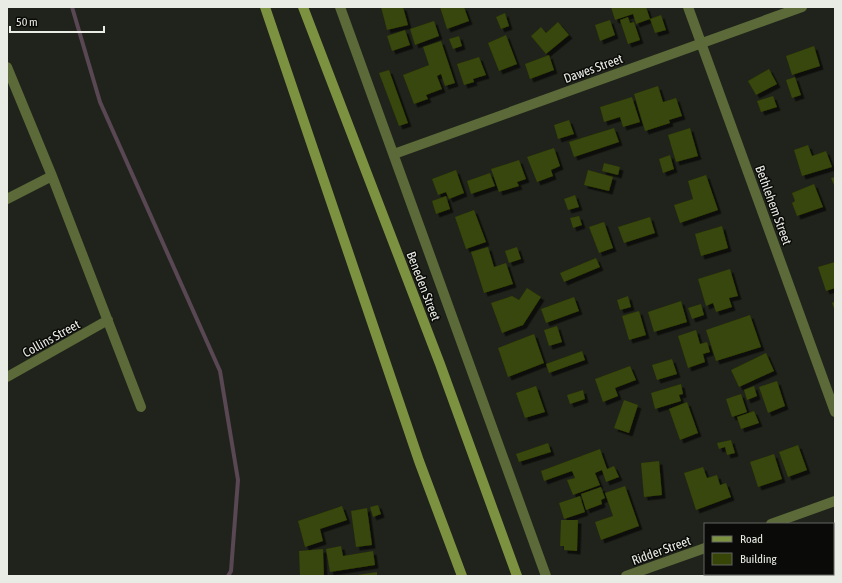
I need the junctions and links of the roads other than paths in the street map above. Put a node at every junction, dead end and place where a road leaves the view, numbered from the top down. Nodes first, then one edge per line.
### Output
1 (265, 7) edge
2 (304, 7) edge
3 (340, 7) edge
4 (688, 7) edge
5 (802, 7) edge
6 (701, 43) junction
7 (7, 67) edge
8 (394, 154) junction
9 (52, 176) junction
10 (7, 199) edge
11 (108, 320) junction
12 (7, 377) edge
13 (141, 407) dead end
14 (835, 412) edge
15 (835, 501) edge
16 (774, 523) edge
17 (704, 548) edge
18 (462, 576) edge
19 (517, 576) edge
20 (546, 576) edge
21 (626, 576) edge

1 - 18 main road
2 - 19 main road, Beneden Street
3 - 8 street, Beneden Street
4 - 6 street, Bethlehem Street
5 - 6 street, Dawes Street
6 - 8 street, Dawes Street
6 - 14 street, Bethlehem Street
7 - 9 street
8 - 20 street, Beneden Street
9 - 10 street
9 - 11 street
11 - 12 street, Collins Street
11 - 13 street
15 - 16 street
17 - 21 street, Ridder Street

